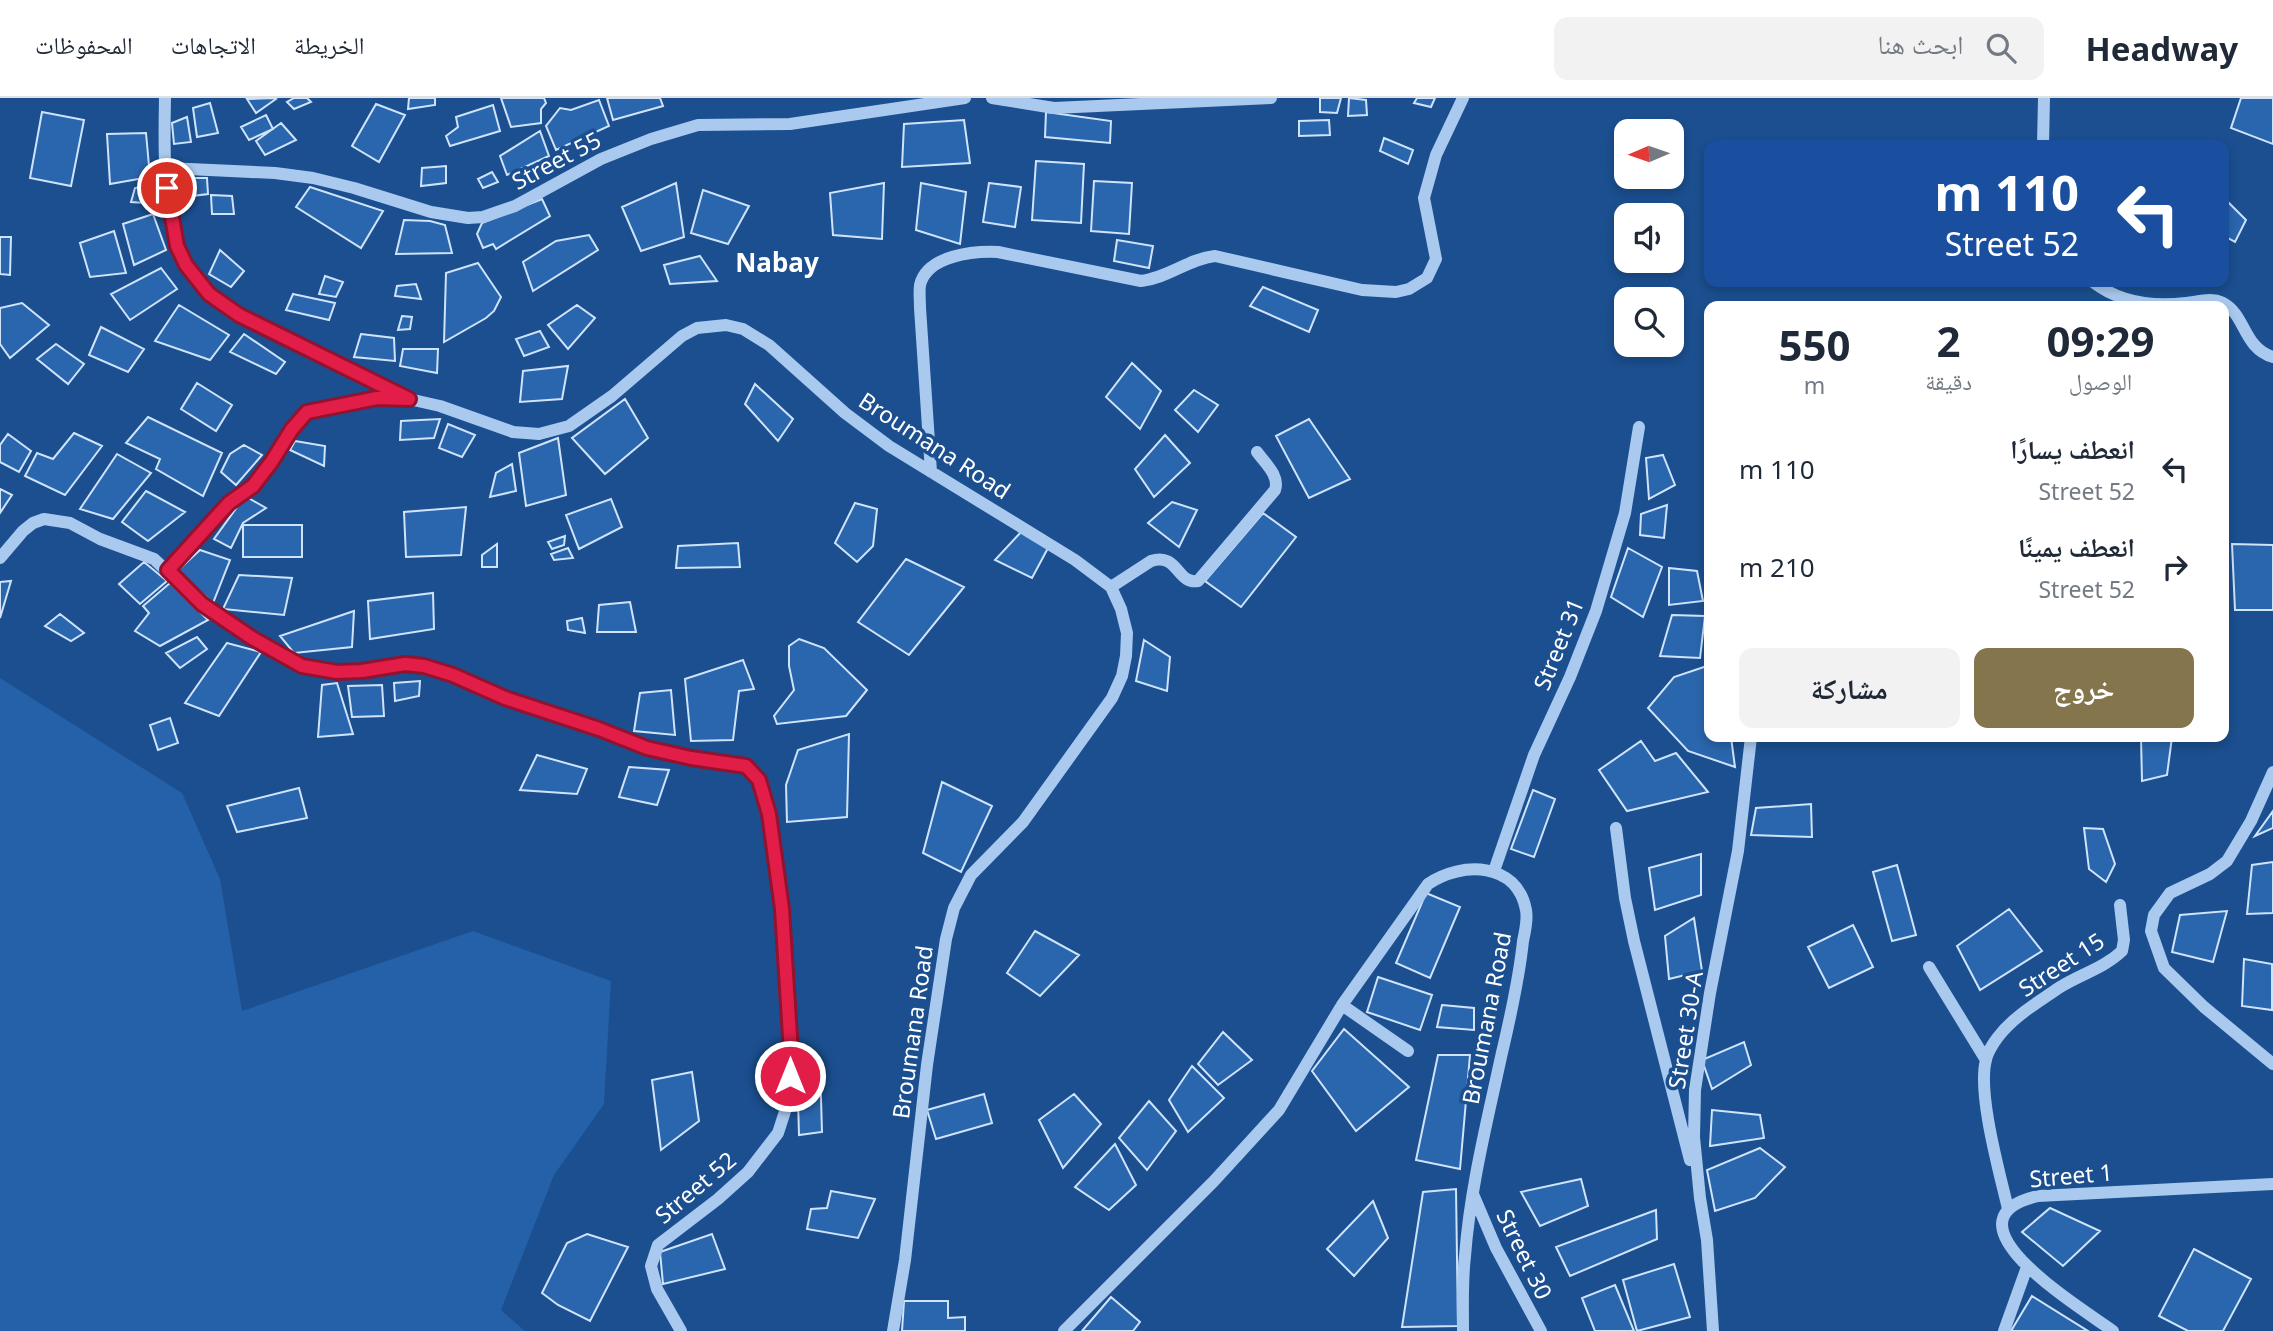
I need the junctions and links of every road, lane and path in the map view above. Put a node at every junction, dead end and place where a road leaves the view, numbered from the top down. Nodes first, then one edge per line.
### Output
1 (165, 98) edge
2 (965, 98) edge
3 (992, 98) edge
4 (1271, 98) edge
5 (1463, 98) edge
6 (2044, 98) edge
7 (2042, 140) edge
8 (166, 168) junction
9 (2099, 287) edge
10 (2134, 301) edge
11 (2196, 301) edge
12 (2214, 301) edge
13 (2229, 308) edge
14 (2273, 357) edge
15 (409, 399) junction
16 (1639, 426) dead end
17 (1256, 452) dead end
18 (931, 472) junction
19 (0, 558) edge
20 (168, 570) junction
21 (1111, 587) junction
22 (1750, 742) edge
23 (2273, 772) edge
24 (1616, 828) dead end
25 (1494, 871) junction
26 (2120, 905) dead end
27 (1929, 967) dead end
28 (1342, 1005) junction
29 (1408, 1051) dead end
30 (1986, 1060) junction
31 (2273, 1064) edge
32 (2273, 1184) edge
33 (1474, 1194) junction
34 (1700, 1198) junction
35 (2008, 1209) junction
36 (2026, 1267) junction
37 (681, 1331) edge
38 (894, 1331) edge
39 (1064, 1331) edge
40 (1463, 1331) edge
41 (1541, 1331) edge
42 (1713, 1331) edge
43 (2004, 1331) edge
44 (2113, 1331) edge

1 - 8 street, Broumana Road
2 - 8 street, Street 55
3 - 4 street
5 - 18 street
6 - 7 street
8 - 15 street, Broumana Road
9 - 10 street
11 - 12 street
13 - 14 street
15 - 18 street, Broumana Road
15 - 20 street
16 - 25 street, Street 31
17 - 21 street
18 - 21 street, Broumana Road
19 - 20 street, Street 52
20 - 37 street, Street 52
21 - 38 street, Broumana Road
22 - 34 street, Street 30-A
23 - 31 street
24 - 34 street
25 - 28 street
25 - 33 street, Broumana Road
26 - 30 street, Street 15
27 - 30 street
28 - 29 street
28 - 39 street
30 - 35 street
32 - 35 street, Street 1
33 - 40 street, Broumana Road
33 - 41 street, Street 30
34 - 42 street, Street 30-A
35 - 36 street, Street 1
36 - 43 street
36 - 44 street, Street 1

